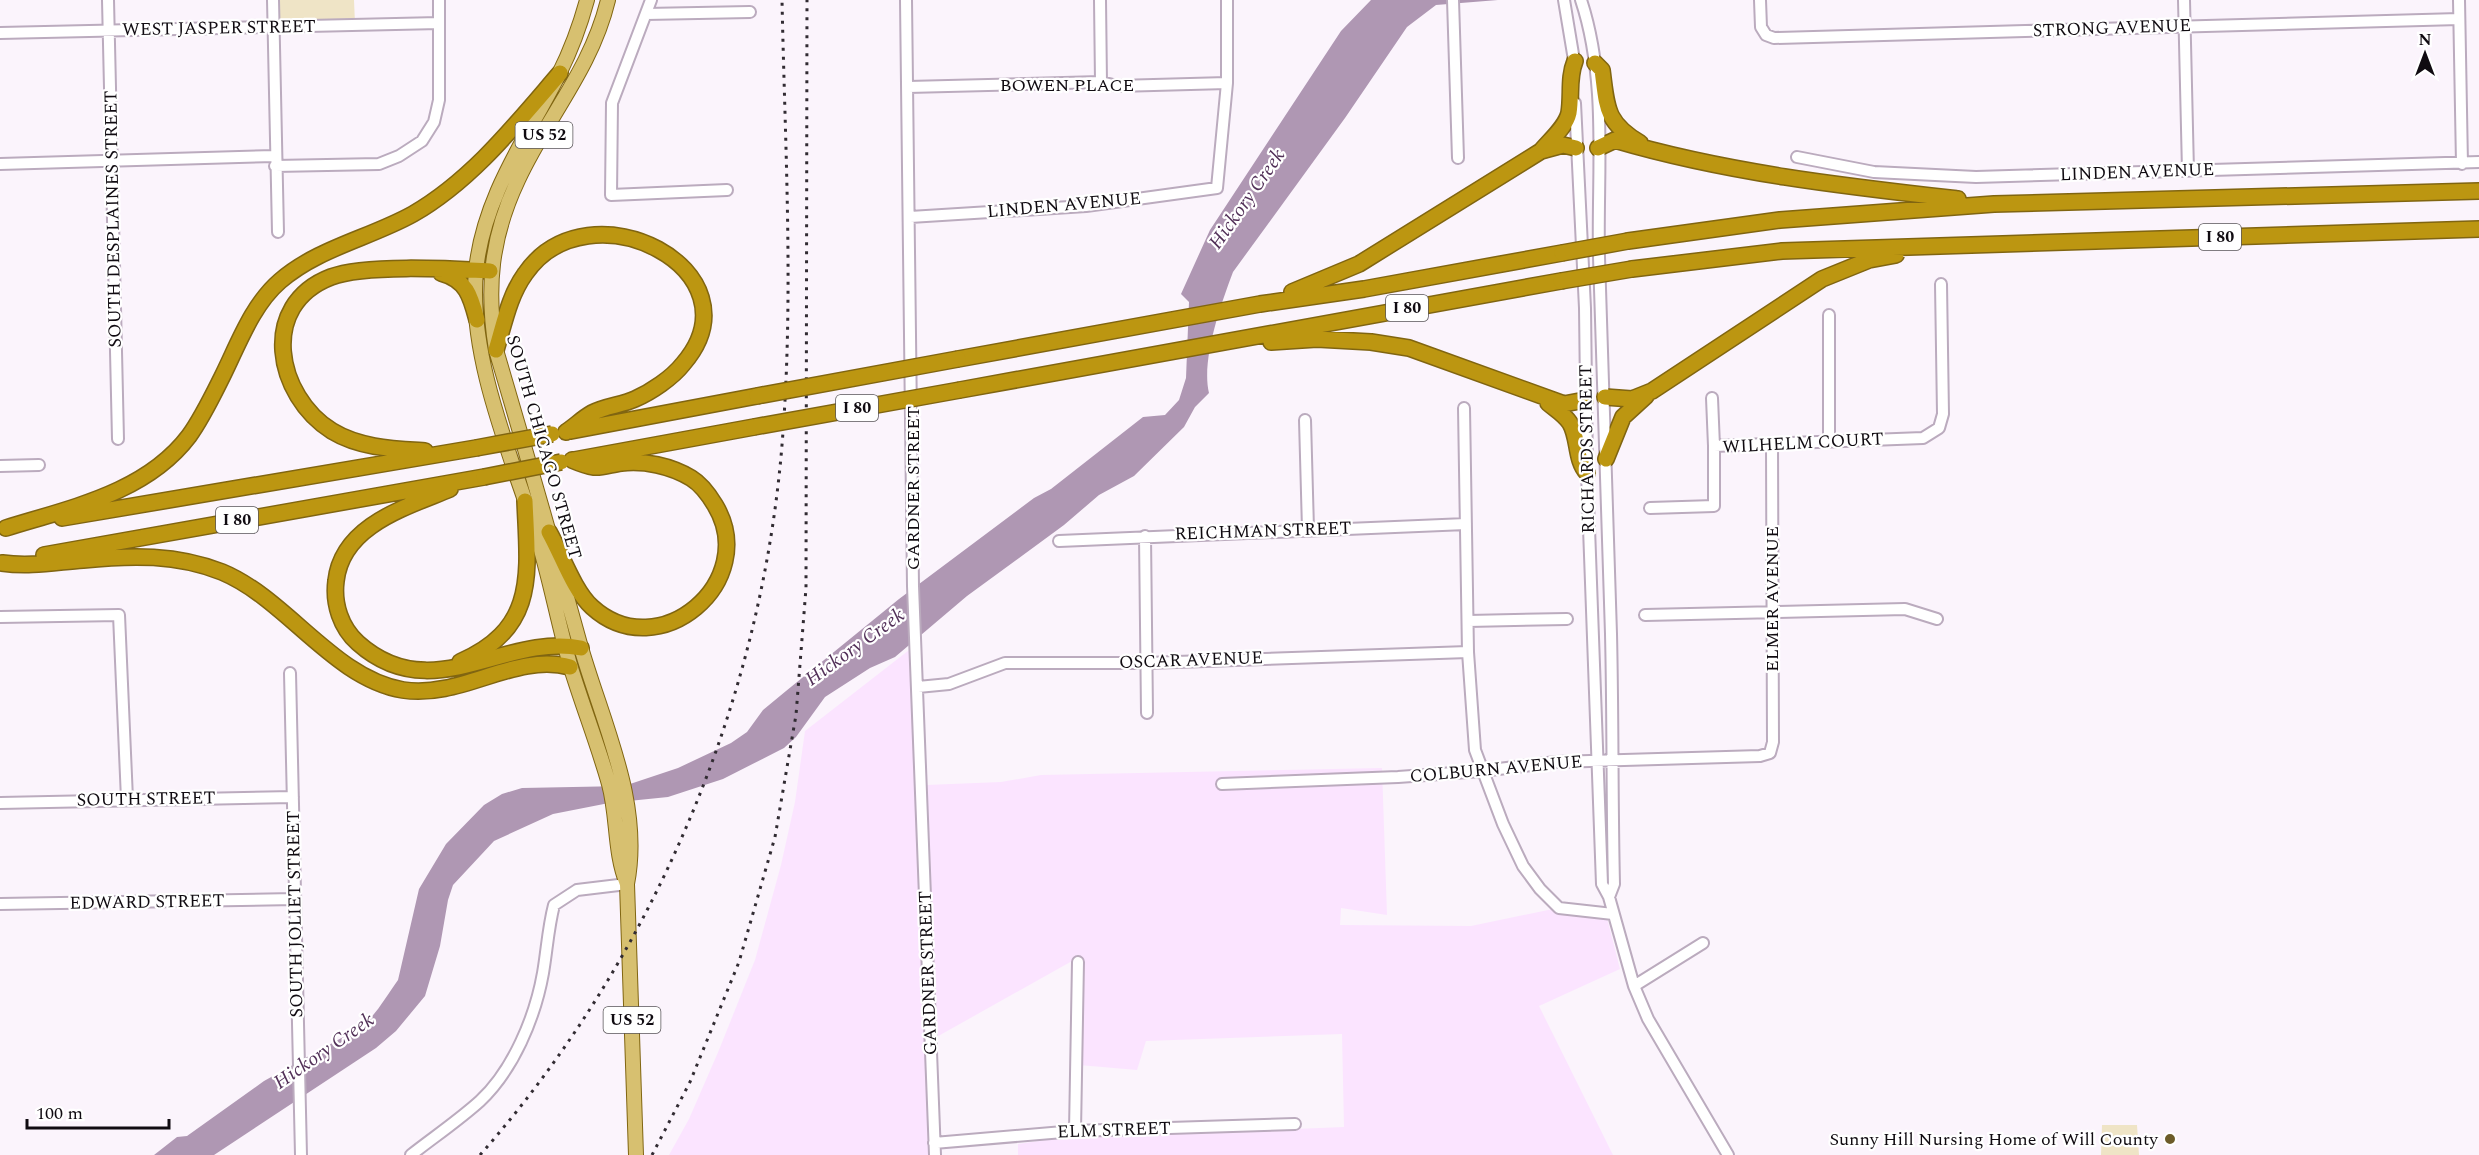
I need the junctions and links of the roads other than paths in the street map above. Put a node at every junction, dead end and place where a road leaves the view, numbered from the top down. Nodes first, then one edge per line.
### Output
1 (108, 0) edge
2 (273, 0) edge
3 (439, 0) edge
4 (587, 0) edge
5 (608, 0) edge
6 (651, 0) edge
7 (906, 0) edge
8 (1100, 0) edge
9 (1227, 0) edge
10 (1564, 0) edge
11 (1581, 0) edge
12 (1760, 0) edge
13 (2184, 0) edge
14 (2459, 0) edge
15 (1453, 3) edge
16 (750, 12) dead end
17 (646, 14) junction
18 (2459, 19) junction
19 (439, 23) junction
20 (2184, 26) junction
21 (273, 27) junction
22 (109, 30) junction
23 (0, 33) edge
24 (1575, 61) junction
25 (1595, 63) junction
26 (560, 73) junction
27 (1101, 82) junction
28 (1227, 83) junction
29 (908, 87) junction
30 (1576, 148) junction
31 (1598, 148) junction
32 (1541, 151) junction
33 (1655, 152) junction
34 (1797, 157) dead end
35 (1458, 158) dead end
36 (112, 161) junction
37 (275, 161) junction
38 (2479, 162) edge
39 (0, 164) edge
40 (2462, 164) junction
41 (2188, 171) junction
42 (727, 190) dead end
43 (2479, 191) edge
44 (1994, 204) junction
45 (910, 217) junction
46 (2479, 229) edge
47 (278, 232) dead end
48 (1961, 245) junction
49 (429, 270) junction
50 (483, 271) junction
51 (1941, 284) dead end
52 (1260, 304) junction
53 (1829, 315) dead end
54 (477, 320) junction
55 (1254, 338) junction
56 (496, 350) junction
57 (1652, 391) junction
58 (1541, 397) junction
59 (1605, 397) junction
60 (1712, 398) dead end
61 (1585, 400) junction
62 (1464, 408) dead end
63 (1305, 420) dead end
64 (559, 433) junction
65 (118, 439) dead end
66 (1829, 440) junction
67 (1772, 444) junction
68 (1714, 446) junction
69 (449, 453) junction
70 (1606, 459) junction
71 (566, 461) junction
72 (39, 465) dead end
73 (0, 466) edge
74 (1587, 473) junction
75 (478, 478) junction
76 (525, 501) junction
77 (1650, 508) dead end
78 (1466, 524) junction
79 (3, 528) edge
80 (1308, 529) junction
81 (549, 532) junction
82 (1145, 536) junction
83 (1059, 541) dead end
84 (1, 563) edge
85 (1772, 613) junction
86 (1645, 615) dead end
87 (0, 617) edge
88 (1567, 619) dead end
89 (1937, 619) dead end
90 (1468, 621) junction
91 (574, 646) junction
92 (1468, 652) junction
93 (1147, 663) junction
94 (570, 667) junction
95 (447, 668) junction
96 (290, 673) dead end
97 (918, 687) junction
98 (1147, 713) dead end
99 (1770, 753) joint
100 (1598, 761) junction
101 (1612, 761) junction
102 (1482, 771) junction
103 (1222, 784) dead end
104 (293, 797) junction
105 (127, 800) junction
106 (0, 803) edge
107 (622, 828) junction
108 (627, 884) junction
109 (1609, 897) junction
110 (295, 899) junction
111 (0, 904) edge
112 (1613, 914) junction
113 (1703, 943) dead end
114 (1078, 962) dead end
115 (1634, 986) junction
116 (1295, 1124) dead end
117 (1076, 1131) junction
118 (934, 1143) junction
119 (301, 1155) edge
120 (411, 1155) edge
121 (636, 1155) edge
122 (935, 1155) edge
123 (1728, 1155) edge

1 - 22 street, SOUTH DESPLAINES STREET
2 - 21 street
3 - 19 street
4 - 26 main road, SOUTH CHICAGO STREET / US 52
5 - 50 main road, SOUTH CHICAGO STREET / US 52
6 - 17 street
7 - 29 street, GARDNER STREET
8 - 27 street
9 - 28 street
10 - 24 street, RICHARDS STREET
11 - 25 street, RICHARDS STREET
12 - 20 street, STRONG AVENUE
13 - 20 street
14 - 18 street
15 - 35 street
16 - 17 street
17 - 42 street
18 - 20 street, STRONG AVENUE
18 - 40 street
19 - 21 street, WEST JASPER STREET
19 - 37 street
20 - 41 street
21 - 22 street, WEST JASPER STREET
21 - 37 street
22 - 23 street, WEST JASPER STREET
22 - 36 street, SOUTH DESPLAINES STREET
24 - 30 street, RICHARDS STREET
24 - 32 highway
25 - 31 street, RICHARDS STREET
25 - 33 highway
26 - 50 main road, SOUTH CHICAGO STREET / US 52
26 - 79 highway
27 - 28 street, BOWEN PLACE
27 - 29 street, BOWEN PLACE
28 - 45 street, LINDEN AVENUE
29 - 45 street, GARDNER STREET
30 - 31 street
30 - 32 highway
30 - 61 street, RICHARDS STREET
31 - 33 highway
31 - 59 street, RICHARDS STREET
32 - 52 highway
33 - 44 highway
34 - 41 street, LINDEN AVENUE
36 - 37 street
36 - 39 street
36 - 65 street, SOUTH DESPLAINES STREET
37 - 47 street
38 - 40 street, LINDEN AVENUE
40 - 41 street, LINDEN AVENUE
43 - 44 highway, I 80
44 - 52 highway, I 80, bridge
45 - 97 street, GARDNER STREET
46 - 48 highway, I 80
48 - 55 highway, I 80, bridge
48 - 57 highway
49 - 50 highway
49 - 54 highway
49 - 69 highway
50 - 54 main road, SOUTH CHICAGO STREET / US 52
50 - 56 main road, SOUTH CHICAGO STREET / US 52
51 - 66 street, WILHELM COURT
52 - 64 highway, I 80, bridge
53 - 66 street
54 - 76 main road, SOUTH CHICAGO STREET / US 52
55 - 58 highway
55 - 71 highway, I 80, bridge
56 - 64 highway
56 - 81 main road, SOUTH CHICAGO STREET / US 52
57 - 59 highway
57 - 70 highway
58 - 61 highway
58 - 74 highway
59 - 61 street
59 - 70 street, RICHARDS STREET
60 - 68 street
61 - 74 street, RICHARDS STREET
62 - 78 street
63 - 80 street
64 - 69 highway, I 80, bridge
66 - 67 street, WILHELM COURT
67 - 68 street, WILHELM COURT
67 - 85 street, ELMER AVENUE
68 - 77 street, WILHELM COURT
69 - 79 highway, I 80
70 - 101 street, RICHARDS STREET
71 - 75 highway, I 80, bridge
71 - 81 highway
72 - 73 street
74 - 100 street, RICHARDS STREET
75 - 84 highway, I 80
75 - 95 highway
76 - 91 main road, SOUTH CHICAGO STREET / US 52
76 - 95 highway
78 - 80 street, REICHMAN STREET
78 - 90 street
80 - 82 street, REICHMAN STREET
81 - 91 main road, SOUTH CHICAGO STREET / US 52
82 - 83 street, REICHMAN STREET
82 - 93 street
84 - 94 highway
85 - 86 street
85 - 89 street
85 - 99 street, ELMER AVENUE
87 - 105 street
88 - 90 street
90 - 92 street
91 - 94 main road, SOUTH CHICAGO STREET / US 52
91 - 95 highway
91 - 107 main road, SOUTH CHICAGO STREET / US 52
92 - 93 street, OSCAR AVENUE
92 - 102 street
93 - 97 street, OSCAR AVENUE
93 - 98 street
94 - 107 main road, SOUTH CHICAGO STREET / US 52
96 - 104 street, SOUTH JOLIET STREET
97 - 118 street, GARDNER STREET
99 - 101 street, COLBURN AVENUE
100 - 101 street, COLBURN AVENUE
100 - 102 street, COLBURN AVENUE
100 - 109 street, RICHARDS STREET
101 - 109 street, RICHARDS STREET
102 - 103 street, COLBURN AVENUE
102 - 112 street
104 - 105 street, SOUTH STREET
104 - 110 street, SOUTH JOLIET STREET
105 - 106 street, SOUTH STREET
107 - 108 main road, SOUTH CHICAGO STREET / US 52
108 - 120 street
108 - 121 main road, SOUTH CHICAGO STREET / US 52
109 - 112 street, RICHARDS STREET
110 - 111 street, EDWARD STREET
110 - 119 street, SOUTH JOLIET STREET
112 - 115 street, RICHARDS STREET
113 - 115 street
114 - 117 street
115 - 123 street, RICHARDS STREET
116 - 117 street, ELM STREET
117 - 118 street, ELM STREET
118 - 122 street, GARDNER STREET

